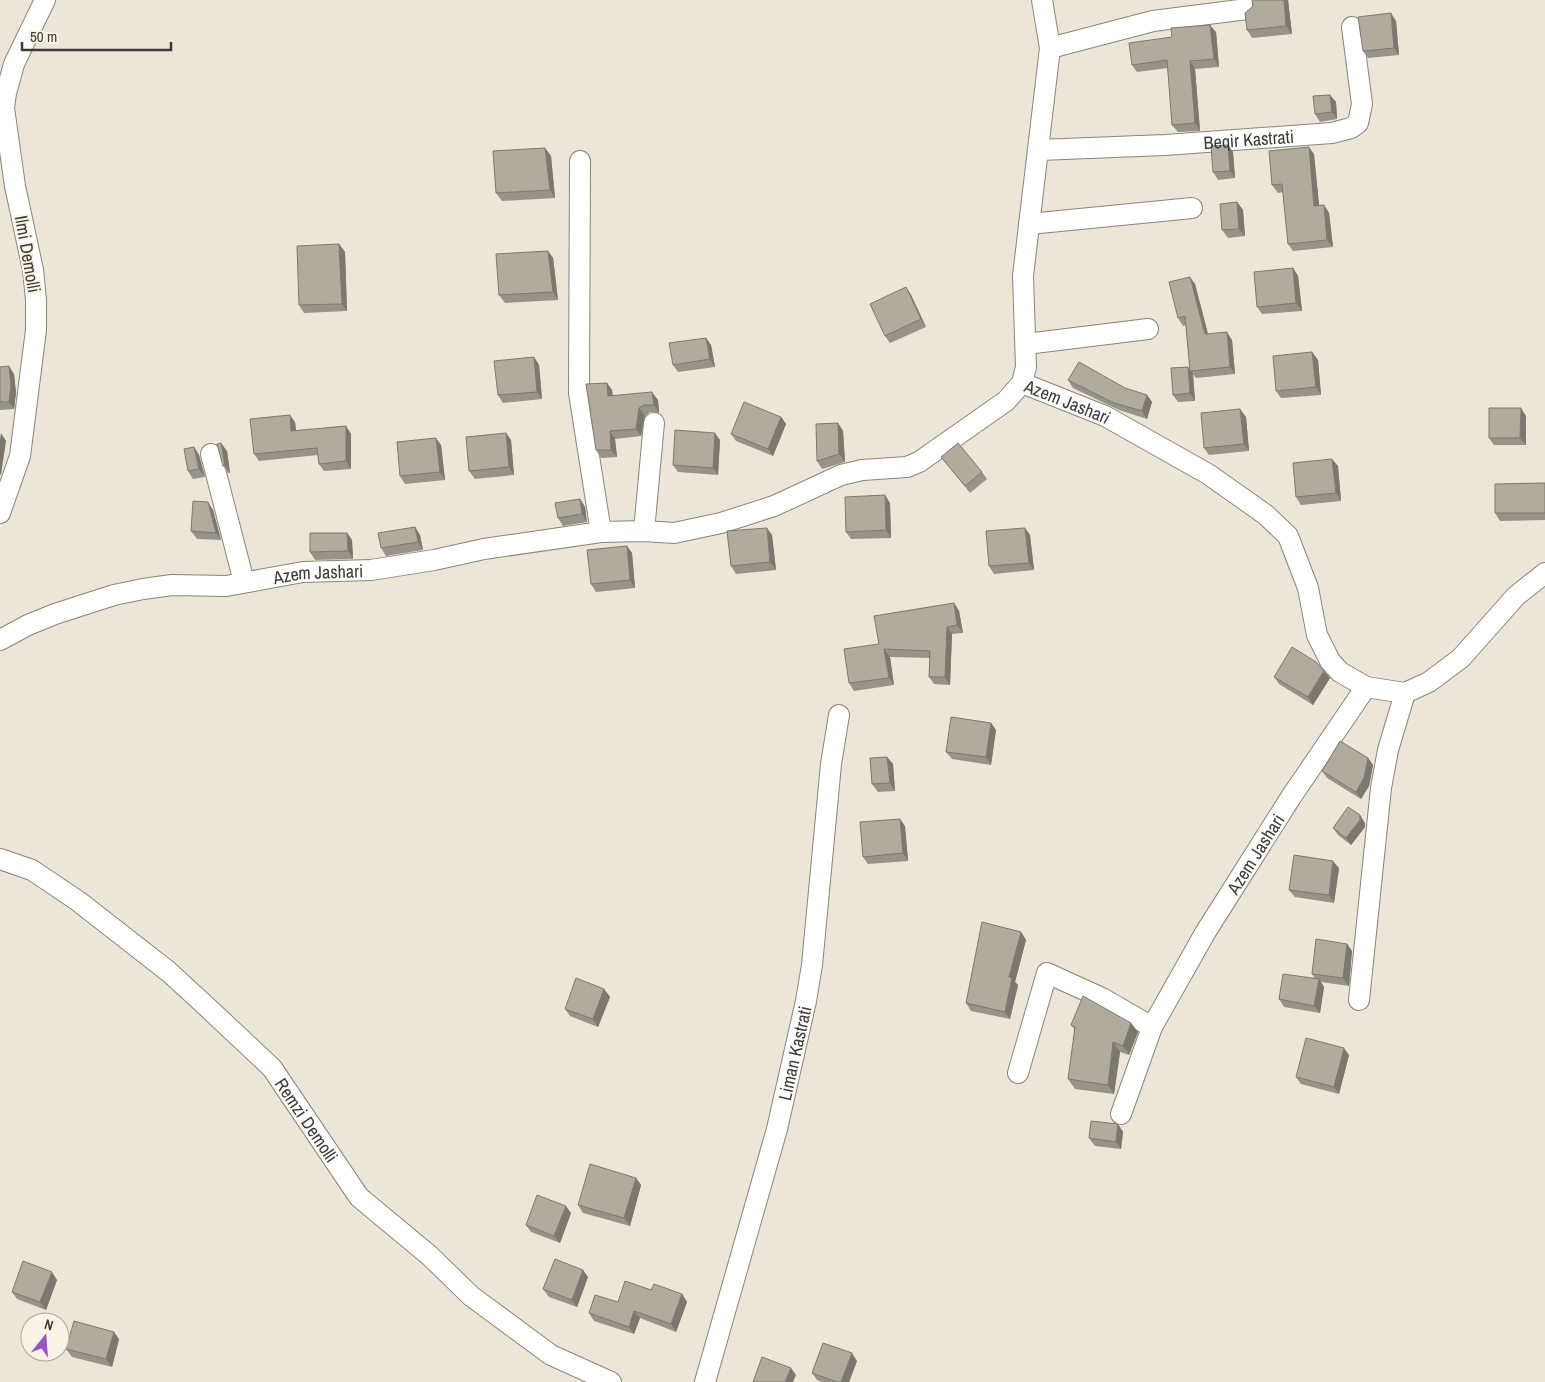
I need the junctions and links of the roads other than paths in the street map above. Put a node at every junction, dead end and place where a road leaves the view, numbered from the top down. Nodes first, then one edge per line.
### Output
1 (44, 0) edge
2 (1042, 0) edge
3 (1247, 9) edge
4 (1352, 28) dead end
5 (1050, 48) junction
6 (4, 79) edge
7 (1040, 150) junction
8 (580, 161) dead end
9 (1192, 208) dead end
10 (1029, 224) junction
11 (1148, 329) dead end
12 (1026, 344) junction
13 (1022, 383) junction
14 (654, 423) dead end
15 (211, 454) dead end
16 (0, 513) edge
17 (644, 531) junction
18 (600, 532) junction
19 (1545, 573) edge
20 (244, 582) junction
21 (0, 640) edge
22 (1366, 687) junction
23 (1405, 693) junction
24 (839, 714) dead end
25 (0, 859) edge
26 (1359, 1000) dead end
27 (1152, 1028) junction
28 (1018, 1073) dead end
29 (1122, 1114) dead end
30 (611, 1382) edge
31 (704, 1382) edge

1 - 6 street, Ilmi Demolli
2 - 5 street
3 - 5 street
4 - 7 street, Beqir Kastrati
5 - 7 street
6 - 16 street, Ilmi Demolli
7 - 10 street
8 - 18 street
9 - 10 street
10 - 12 street
11 - 12 street
12 - 13 street
13 - 17 street, Azem Jashari
13 - 22 street, Azem Jashari
14 - 17 street
15 - 20 street
17 - 18 street, Azem Jashari
18 - 20 street, Azem Jashari
19 - 23 street
20 - 21 street, Azem Jashari
22 - 23 street, Azem Jashari
22 - 27 street, Azem Jashari
23 - 26 street
24 - 31 street, Liman Kastrati
25 - 30 street, Remzi Demolli
27 - 28 street
27 - 29 street, Azem Jashari

